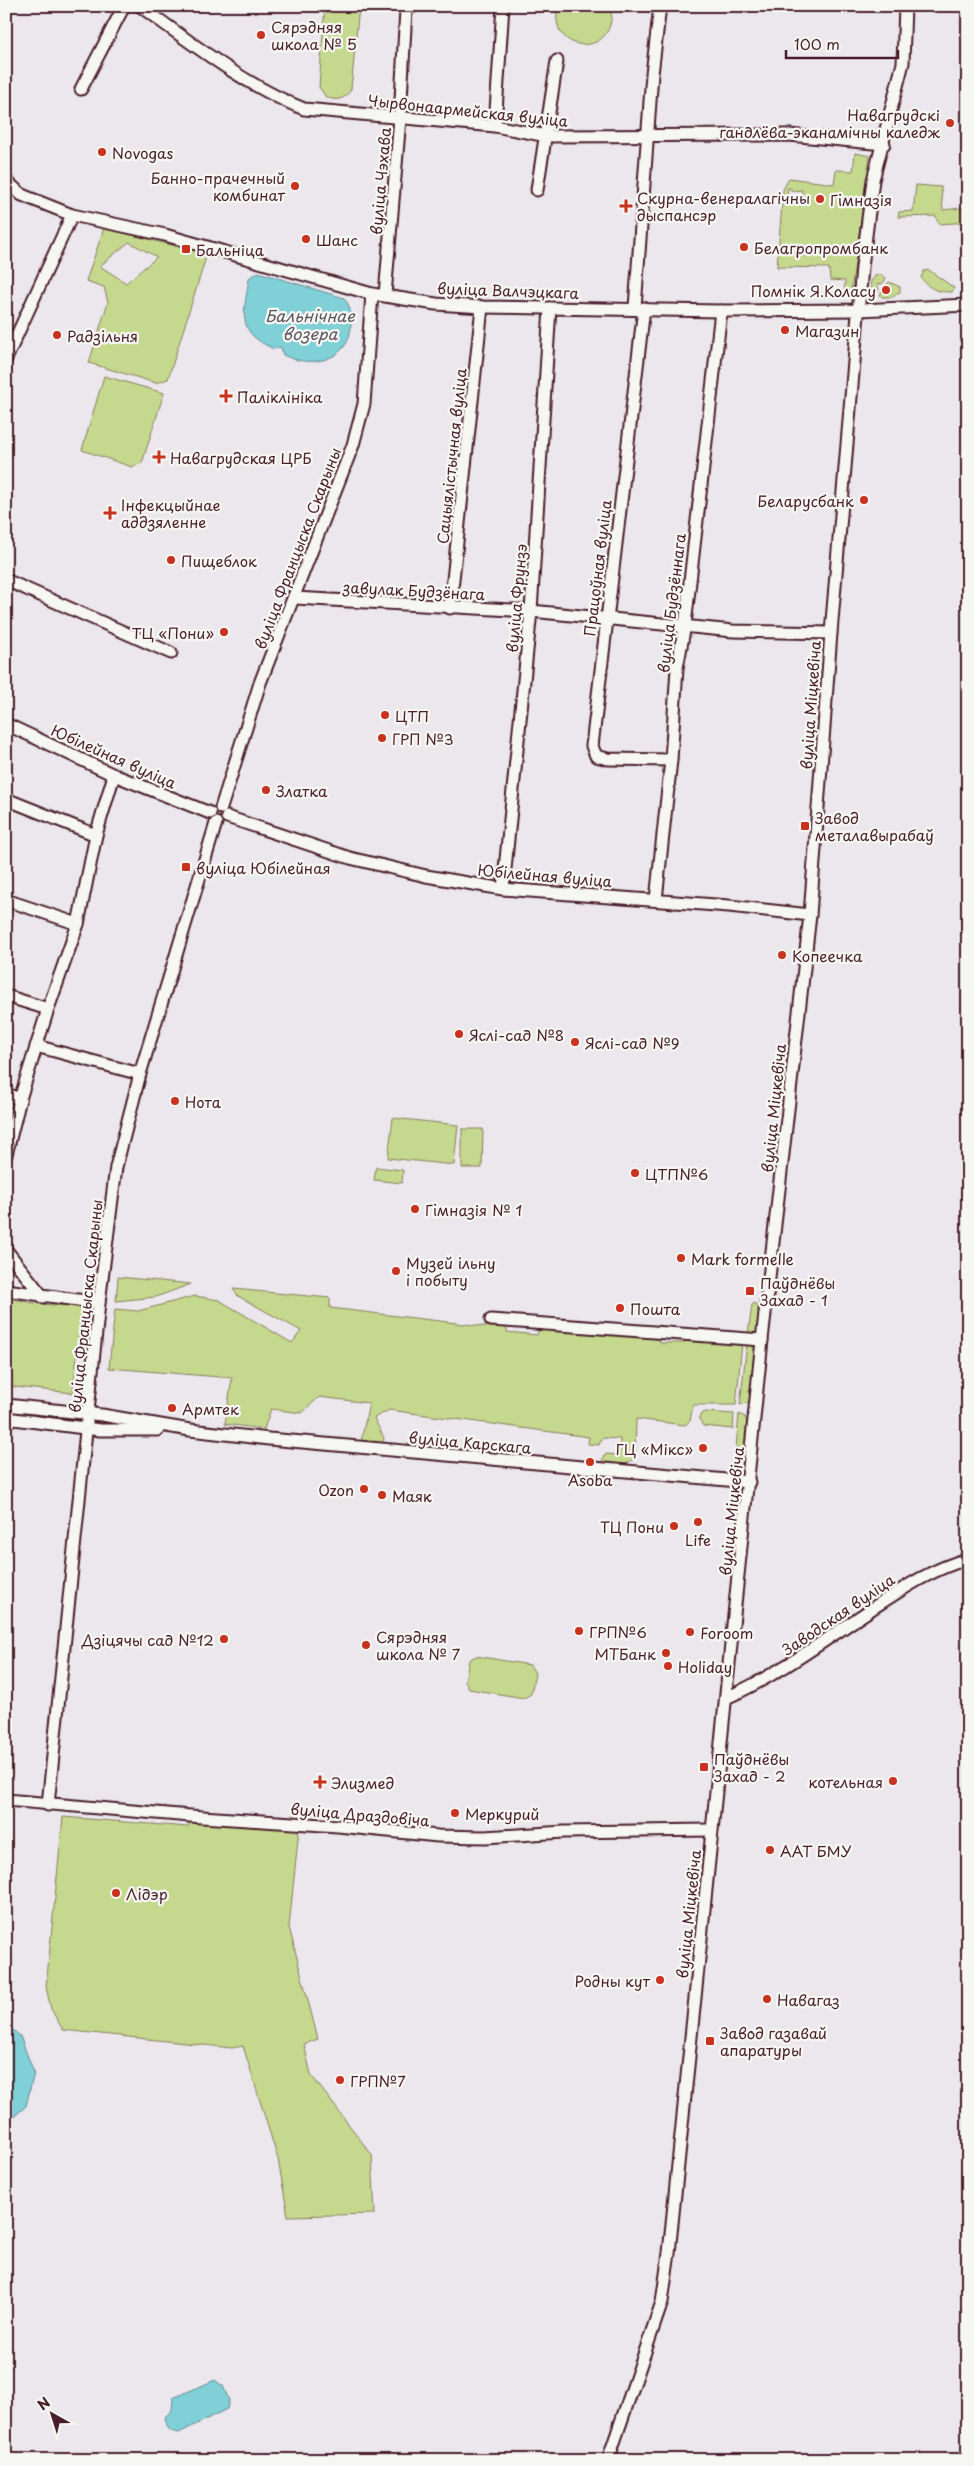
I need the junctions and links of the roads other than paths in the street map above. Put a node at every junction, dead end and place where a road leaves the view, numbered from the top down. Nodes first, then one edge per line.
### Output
1 (124, 6) edge
2 (140, 6) edge
3 (503, 6) edge
4 (660, 6) edge
5 (905, 6) edge
6 (410, 7) edge
7 (556, 61) dead end
8 (81, 89) dead end
9 (400, 118) junction
10 (495, 126) junction
11 (648, 134) junction
12 (547, 136) junction
13 (884, 144) junction
14 (6, 181) edge
15 (537, 190) dead end
16 (72, 215) junction
17 (372, 294) junction
18 (385, 295) junction
19 (968, 305) edge
20 (482, 307) junction
21 (550, 308) junction
22 (640, 308) junction
23 (721, 310) junction
24 (859, 310) junction
25 (6, 359) edge
26 (6, 580) edge
27 (295, 598) junction
28 (450, 608) junction
29 (531, 611) junction
30 (606, 617) junction
31 (685, 625) junction
32 (831, 632) junction
33 (171, 653) dead end
34 (6, 724) edge
35 (671, 760) junction
36 (114, 775) junction
37 (6, 800) edge
38 (224, 812) junction
39 (213, 818) junction
40 (96, 835) junction
41 (503, 890) junction
42 (6, 900) edge
43 (656, 900) junction
44 (810, 915) junction
45 (78, 924) junction
46 (6, 996) edge
47 (48, 1009) junction
48 (36, 1046) junction
49 (140, 1074) junction
50 (6, 1094) edge
51 (20, 1099) junction
52 (6, 1155) edge
53 (6, 1250) edge
54 (6, 1290) edge
55 (43, 1297) junction
56 (99, 1303) junction
57 (491, 1320) dead end
58 (762, 1340) junction
59 (6, 1405) edge
60 (88, 1414) junction
61 (6, 1418) edge
62 (86, 1428) junction
63 (190, 1430) junction
64 (749, 1482) junction
65 (968, 1559) edge
66 (726, 1698) junction
67 (6, 1800) edge
68 (48, 1805) junction
69 (711, 1830) junction
70 (608, 2460) edge

1 - 8 street
2 - 9 street, Чырвонаармейская вуліца
3 - 10 street
4 - 11 street, Працоўная вуліца
5 - 13 street, вуліца Міцкевіча
6 - 9 street, вуліца Чэхава
7 - 12 street
9 - 10 street, Чырвонаармейская вуліца
9 - 18 street, вуліца Чэхава
10 - 12 street, Чырвонаармейская вуліца
11 - 12 street, Чырвонаармейская вуліца
11 - 13 street, Чырвонаармейская вуліца
11 - 22 street, Працоўная вуліца
12 - 15 street
13 - 24 street, вуліца Міцкевіча
14 - 16 street, вуліца Валчэцкага
16 - 17 street, вуліца Валчэцкага
16 - 25 street
17 - 18 street, вуліца Валчэцкага
17 - 27 street, вуліца Францыска Скарыны
18 - 20 street, вуліца Валчэцкага
19 - 24 street, вуліца Валчэцкага
20 - 21 street, вуліца Валчэцкага
20 - 28 street, Сацыялістычная вуліца
21 - 22 street, вуліца Валчэцкага
21 - 29 street, вуліца Фрунзэ
22 - 23 street, вуліца Валчэцкага
22 - 30 street, Працоўная вуліца
23 - 24 street, вуліца Валчэцкага
23 - 31 street, вуліца Будзённага
24 - 32 street, вуліца Міцкевіча
26 - 33 street
27 - 28 street, завулак Будзёнага
27 - 38 street, вуліца Францыска Скарыны
28 - 29 street, завулак Будзёнага
29 - 30 street, завулак Будзёнага
29 - 41 street, вуліца Фрунзэ
30 - 31 street, завулак Будзёнага
30 - 35 street, Працоўная вуліца
31 - 32 street, завулак Будзёнага
31 - 35 street, вуліца Будзённага
32 - 44 street, вуліца Міцкевіча
34 - 36 street, Юбілейная вуліца
35 - 43 street, вуліца Будзённага
36 - 39 street, Юбілейная вуліца
36 - 40 street
37 - 40 street
38 - 39 street
38 - 41 street, Юбілейная вуліца
39 - 49 street, вуліца Францыска Скарыны
40 - 45 street
41 - 43 street, Юбілейная вуліца
42 - 45 street
43 - 44 street, Юбілейная вуліца
44 - 58 street, вуліца Міцкевіча
45 - 47 street
46 - 47 street
47 - 48 street
48 - 49 street
48 - 51 street
49 - 56 street, вуліца Францыска Скарыны
50 - 51 street
51 - 52 street
53 - 55 street
54 - 55 street
55 - 56 street
56 - 60 street, вуліца Францыска Скарыны
57 - 58 street
58 - 64 street, вуліца Міцкевіча
59 - 60 street, вуліца Карскага
60 - 62 street, вуліца Францыска Скарыны
60 - 63 street, вуліца Карскага
61 - 62 street, вуліца Карскага
62 - 63 street, вуліца Карскага
62 - 68 street, вуліца Францыска Скарыны
63 - 64 street, вуліца Карскага
64 - 66 street, вуліца Міцкевіча
65 - 66 street, Заводская вуліца
66 - 69 street, вуліца Міцкевіча
67 - 68 street, вуліца Драздовіча
68 - 69 street, вуліца Драздовіча
69 - 70 street, вуліца Міцкевіча

